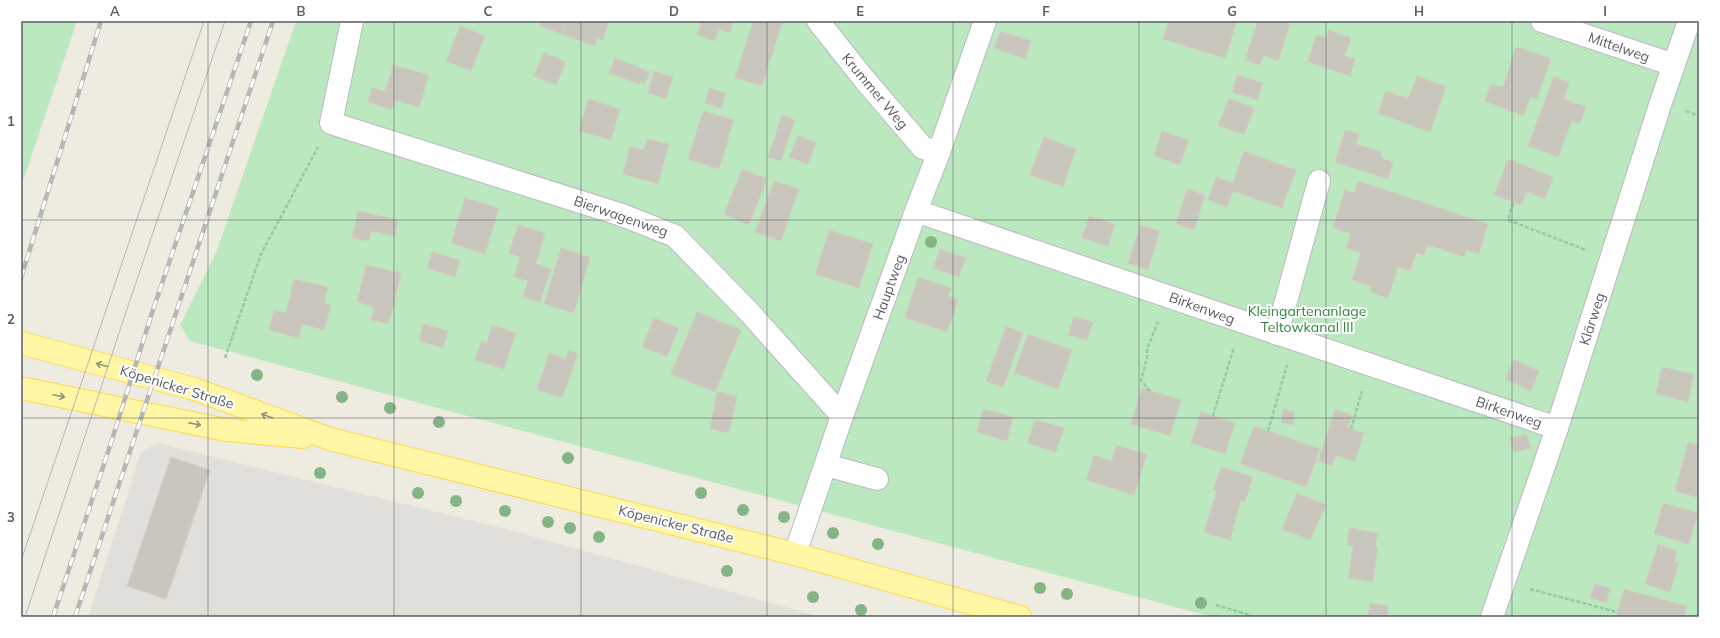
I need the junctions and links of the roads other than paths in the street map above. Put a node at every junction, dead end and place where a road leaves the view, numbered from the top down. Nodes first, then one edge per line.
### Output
1 (352, 21) edge
2 (818, 21) edge
3 (985, 21) edge
4 (1542, 21) edge
5 (1690, 21) edge
6 (1674, 65) junction
7 (939, 152) junction
8 (1319, 182) dead end
9 (916, 211) junction
10 (1284, 337) junction
11 (21, 343) edge
12 (21, 388) edge
13 (842, 416) junction
14 (1557, 428) junction
15 (330, 439) junction
16 (826, 465) junction
17 (877, 479) dead end
18 (795, 554) junction
19 (1020, 617) edge
20 (1492, 617) edge

1 - 13 lane, Bierwagenweg
2 - 7 lane, Krummer Weg
3 - 7 lane, Hauptweg
4 - 6 lane, Mittelweg
5 - 6 lane, Klärweg
6 - 14 lane, Klärweg
7 - 9 lane, Hauptweg
8 - 10 lane
9 - 10 lane, Birkenweg
9 - 13 lane, Hauptweg
10 - 14 lane, Birkenweg
15 -> 11 main road, Köpenicker Straße
12 -> 15 main road, Köpenicker Straße
13 - 16 lane, Hauptweg
14 - 20 lane, Klärweg
15 - 18 main road, Köpenicker Straße
16 - 17 lane
16 - 18 lane, Hauptweg
18 - 19 main road, Köpenicker Straße

